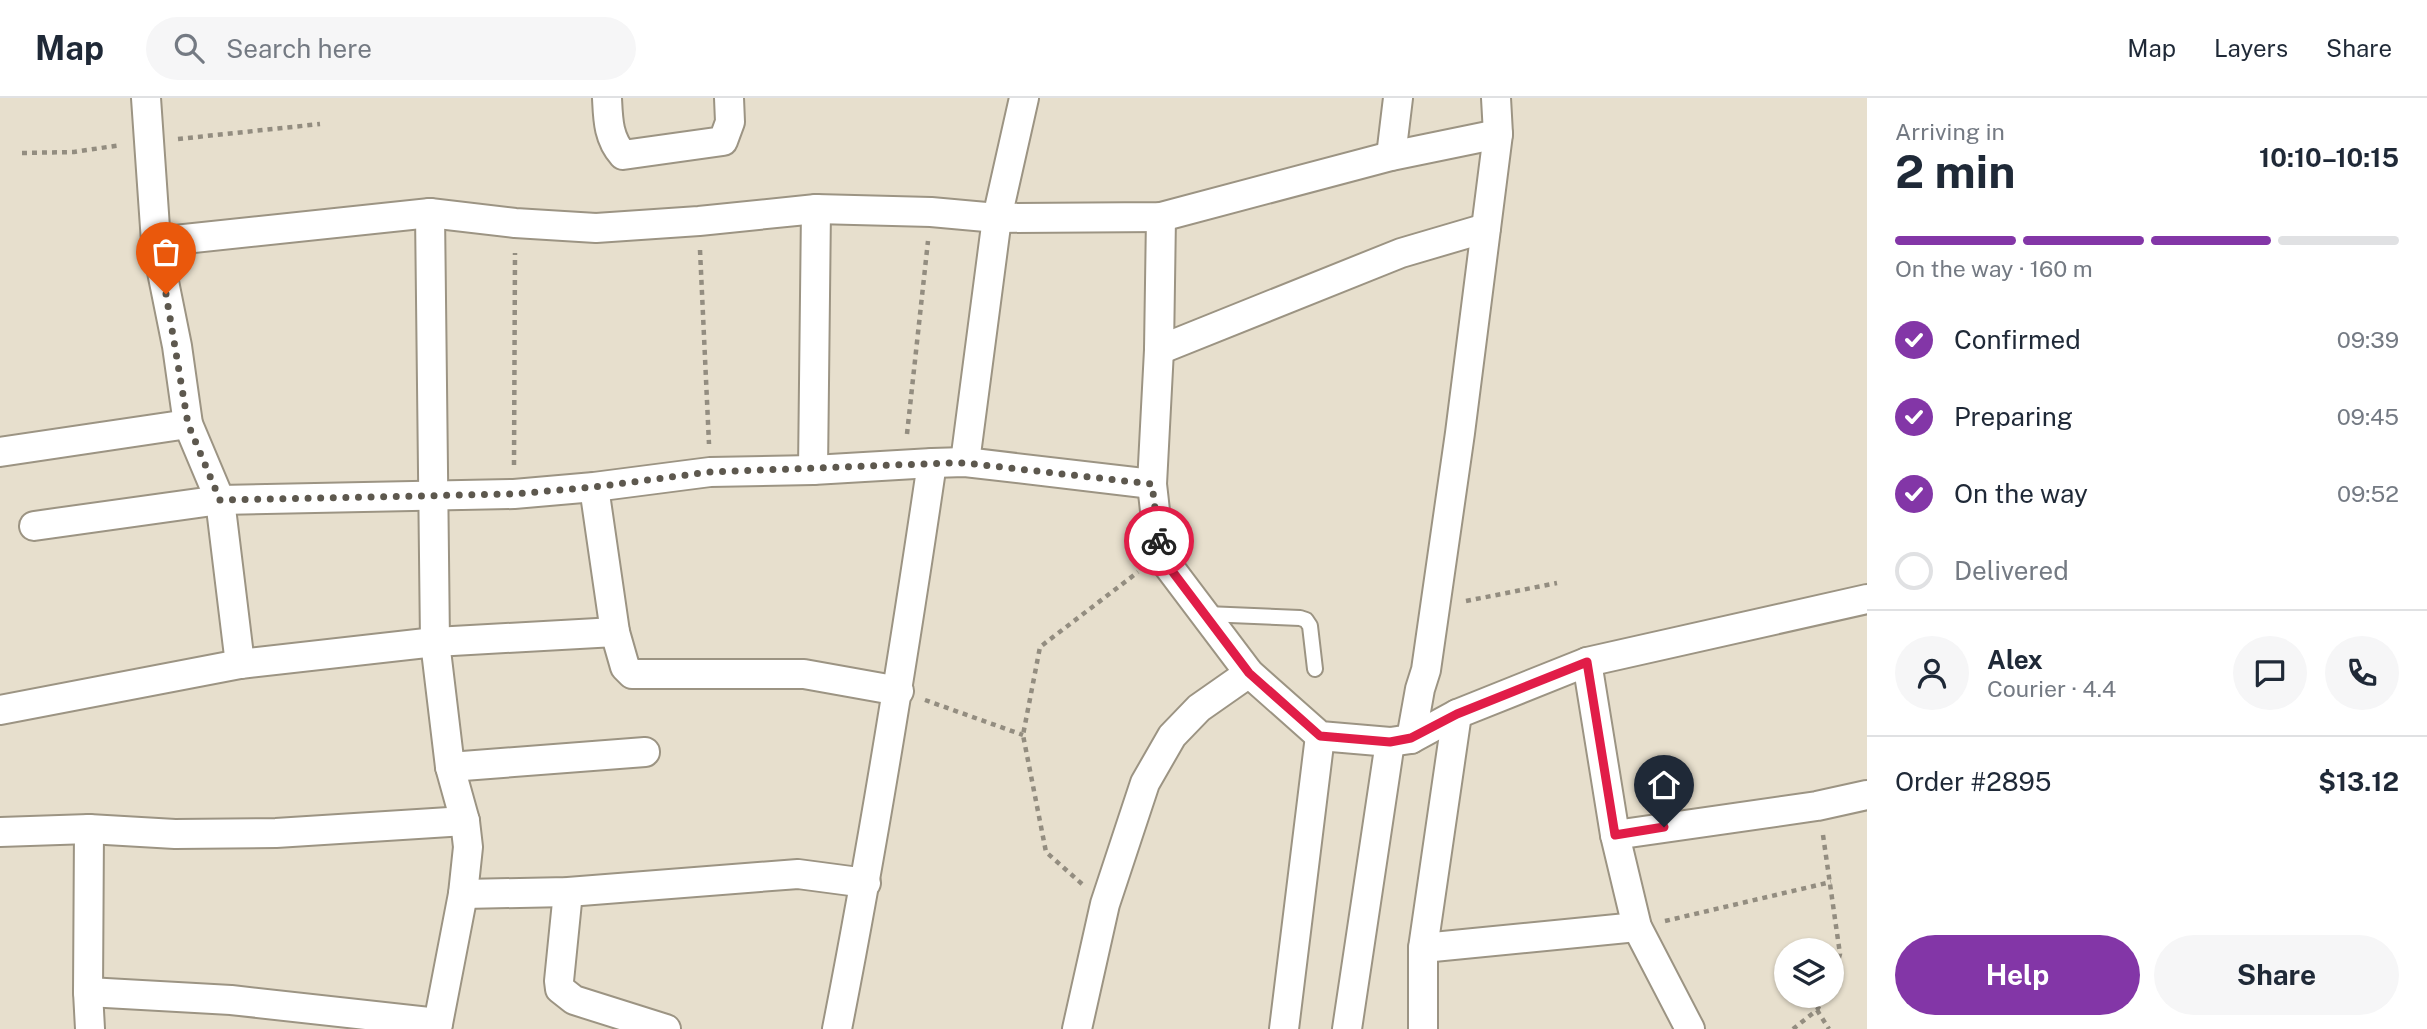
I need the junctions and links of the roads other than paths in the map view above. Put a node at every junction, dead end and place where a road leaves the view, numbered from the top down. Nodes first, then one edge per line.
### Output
1 (146, 98) edge
2 (607, 98) edge
3 (729, 98) edge
4 (1024, 98) edge
5 (1398, 98) edge
6 (1496, 98) edge
7 (1498, 134) junction
8 (1391, 156) junction
9 (816, 209) junction
10 (430, 213) junction
11 (1161, 217) junction
12 (997, 218) junction
13 (1486, 228) junction
14 (156, 242) junction
15 (1159, 350) junction
16 (188, 424) junction
17 (0, 453) edge
18 (932, 463) junction
19 (965, 463) junction
20 (813, 470) junction
21 (1152, 484) junction
22 (594, 487) junction
23 (431, 497) junction
24 (220, 500) junction
25 (34, 526) dead end
26 (1867, 598) edge
27 (1204, 613) junction
28 (615, 632) junction
29 (435, 642) junction
30 (1587, 662) junction
31 (240, 664) junction
32 (1315, 669) dead end
33 (1249, 673) junction
34 (899, 691) junction
35 (0, 710) edge
36 (1457, 714) junction
37 (1320, 736) junction
38 (1401, 740) junction
39 (645, 752) dead end
40 (450, 767) junction
41 (1867, 795) edge
42 (465, 821) junction
43 (89, 829) junction
44 (0, 832) edge
45 (1615, 835) junction
46 (866, 883) junction
47 (568, 892) junction
48 (463, 894) junction
49 (1637, 927) junction
50 (1423, 948) junction
51 (88, 992) junction
52 (614, 1021) edge
53 (437, 1026) edge
54 (90, 1029) edge
55 (666, 1029) edge
56 (837, 1029) edge
57 (1077, 1029) edge
58 (1284, 1029) edge
59 (1347, 1029) edge
60 (1423, 1029) edge
61 (1690, 1029) edge

1 - 14 street
2 - 3 street
4 - 12 street
5 - 8 street
6 - 7 street
7 - 8 street
7 - 13 street
8 - 11 street
9 - 10 street
9 - 12 street
9 - 20 street
10 - 14 street
10 - 23 street
11 - 12 street
11 - 15 street
12 - 19 street
13 - 15 street
13 - 38 street
14 - 16 street
15 - 21 street
16 - 17 street
16 - 24 street
18 - 19 street
18 - 20 street
18 - 34 street
19 - 21 street
20 - 22 street
21 - 27 street
22 - 23 street
22 - 28 street
23 - 24 street
23 - 29 street
24 - 25 street
24 - 31 street
26 - 30 street
27 - 32 lane
27 - 33 street
28 - 29 street
28 - 34 street
29 - 31 street
29 - 40 street
30 - 36 street
30 - 45 street
31 - 35 street
33 - 37 street
33 - 57 street
34 - 46 street
36 - 38 street
36 - 50 street
37 - 38 street
37 - 58 street
38 - 59 street
39 - 40 street
40 - 42 street
41 - 45 street
42 - 43 street
42 - 48 street
43 - 44 street
43 - 51 street
45 - 49 street
46 - 47 street
46 - 56 street
47 - 48 street
47 - 52 street
48 - 53 street
49 - 50 street
49 - 61 street
50 - 60 street
51 - 53 street
51 - 54 street
52 - 55 street

